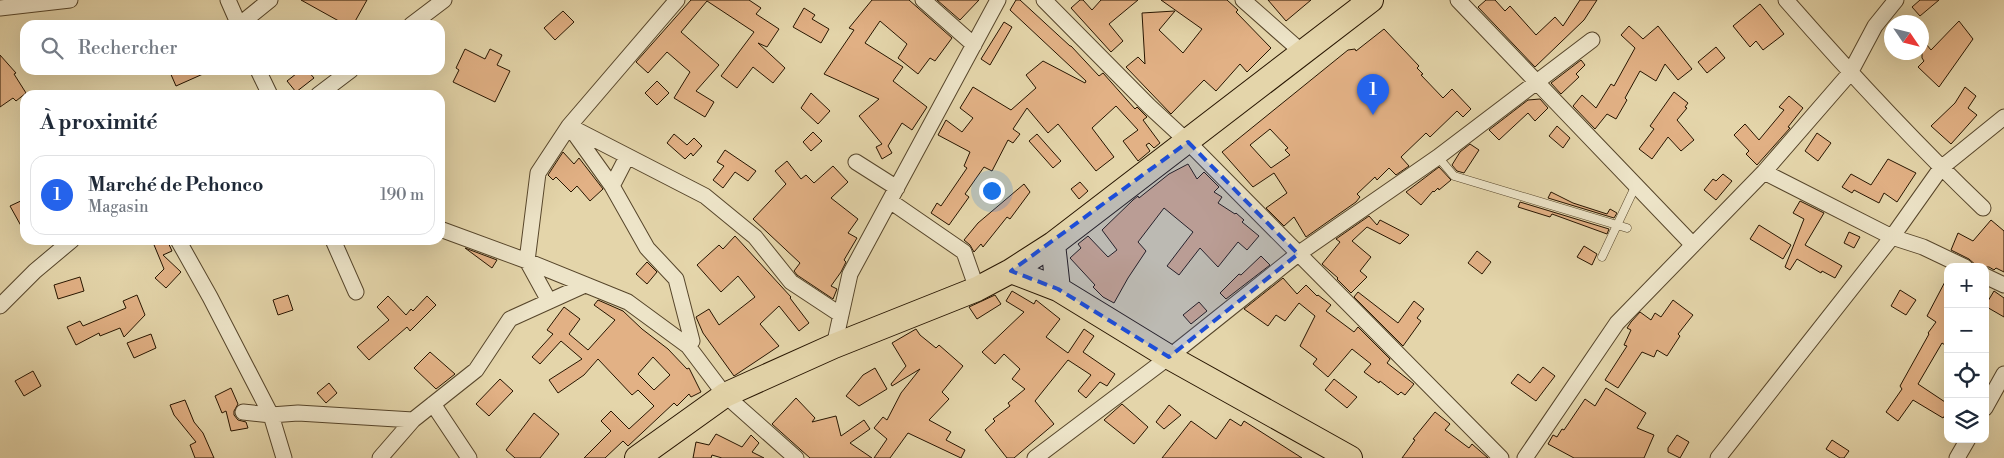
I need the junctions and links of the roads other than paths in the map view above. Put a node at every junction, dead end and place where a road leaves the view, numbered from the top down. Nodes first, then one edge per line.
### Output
1 (70, 0) edge
2 (228, 0) edge
3 (270, 0) edge
4 (444, 0) edge
5 (678, 0) edge
6 (923, 0) edge
7 (998, 0) edge
8 (1044, 0) edge
9 (1243, 0) edge
10 (1371, 0) edge
11 (1458, 0) edge
12 (1786, 0) edge
13 (1896, 0) edge
14 (0, 8) edge
15 (237, 20) edge
16 (245, 20) edge
17 (418, 20) edge
18 (1592, 40) dead end
19 (974, 45) junction
20 (1303, 53) junction
21 (1850, 73) junction
22 (260, 75) edge
23 (344, 75) edge
24 (1537, 82) junction
25 (268, 90) edge
26 (325, 90) edge
27 (2004, 116) edge
28 (569, 126) junction
29 (1188, 142) junction
30 (628, 157) junction
31 (1438, 157) junction
32 (856, 162) dead end
33 (1941, 168) junction
34 (1764, 172) junction
35 (1636, 185) junction
36 (612, 186) junction
37 (893, 194) junction
38 (1984, 208) dead end
39 (1617, 225) junction
40 (1628, 228) dead end
41 (445, 232) edge
42 (1892, 237) junction
43 (1053, 244) junction
44 (66, 245) edge
45 (181, 245) edge
46 (335, 245) edge
47 (1693, 245) junction
48 (1298, 254) junction
49 (1602, 257) dead end
50 (527, 261) junction
51 (1957, 263) edge
52 (1011, 271) junction
53 (1989, 278) edge
54 (585, 285) junction
55 (2004, 285) edge
56 (977, 289) junction
57 (1058, 289) junction
58 (356, 292) dead end
59 (549, 302) junction
60 (0, 306) edge
61 (841, 315) junction
62 (688, 346) junction
63 (834, 346) junction
64 (1169, 357) junction
65 (2004, 374) edge
66 (725, 395) junction
67 (1989, 401) edge
68 (433, 404) junction
69 (243, 412) dead end
70 (271, 415) junction
71 (413, 420) junction
72 (1966, 443) edge
73 (284, 458) edge
74 (380, 458) edge
75 (469, 458) edge
76 (637, 458) edge
77 (796, 458) edge
78 (1034, 458) edge
79 (1350, 458) edge
80 (1501, 458) edge
81 (1525, 458) edge
82 (1718, 458) edge
83 (1957, 458) edge

1 - 14 street
2 - 15 street
3 - 16 street
4 - 17 street
5 - 28 street
6 - 19 street
7 - 19 street
8 - 29 street
9 - 20 street
10 - 20 main road
11 - 24 street
12 - 21 street
13 - 21 street
18 - 24 street
19 - 37 street
20 - 29 main road
21 - 33 street
21 - 34 street
22 - 25 street
23 - 26 street
24 - 31 street
24 - 35 street
27 - 33 street
28 - 30 street
28 - 36 street
28 - 50 street
29 - 43 main road
29 - 48 street
30 - 36 street
30 - 61 street
31 - 39 lane
31 - 48 street
32 - 37 street
33 - 38 street
33 - 42 street
34 - 42 street
34 - 47 street
35 - 39 lane
35 - 47 street
36 - 62 street
37 - 56 street
37 - 61 street
39 - 40 lane
39 - 49 lane
41 - 50 street
42 - 51 street
42 - 82 street
43 - 52 main road
43 - 57 main road
44 - 60 street
45 - 70 street
46 - 58 street
47 - 81 street
48 - 64 street
48 - 80 street
50 - 54 street
50 - 59 street
52 - 56 main road
52 - 57 main road
53 - 55 street
54 - 59 street
54 - 62 street
56 - 63 main road
57 - 64 main road
59 - 68 street
61 - 63 street
62 - 66 street
63 - 66 main road
64 - 78 street
64 - 79 main road
65 - 67 street
66 - 76 main road
66 - 77 street
68 - 71 street
68 - 75 street
69 - 70 street
70 - 71 street
70 - 73 street
71 - 74 street
72 - 83 street

